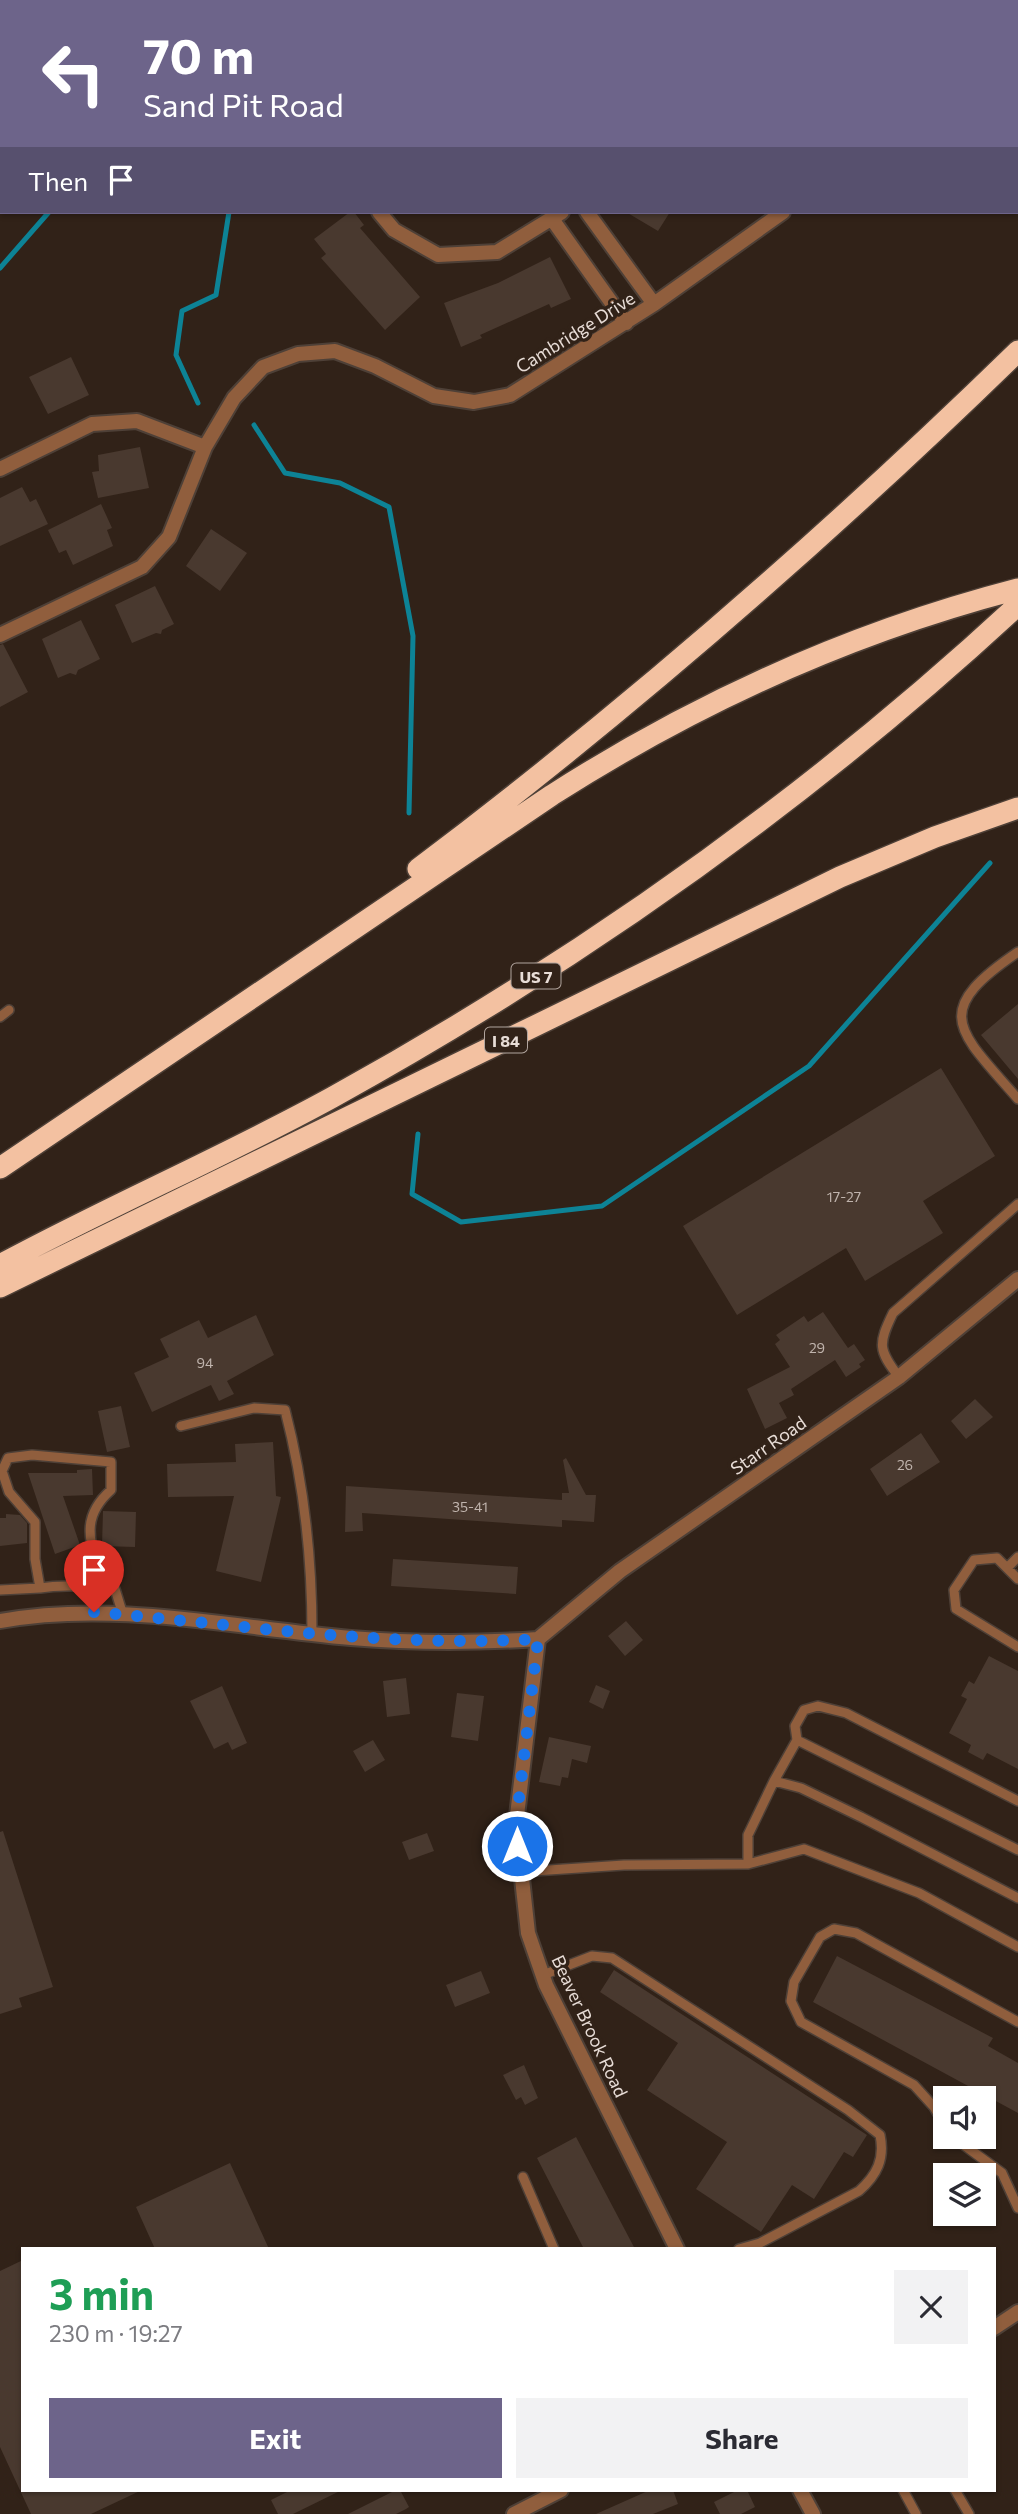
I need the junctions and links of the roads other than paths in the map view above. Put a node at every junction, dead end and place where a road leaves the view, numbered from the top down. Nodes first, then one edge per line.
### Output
1 (381, 214) edge
2 (588, 214) edge
3 (780, 214) edge
4 (557, 215) edge
5 (654, 304) junction
6 (626, 323) junction
7 (1018, 340) edge
8 (1018, 351) edge
9 (935, 430) junction
10 (205, 447) junction
11 (0, 470) edge
12 (1014, 596) edge
13 (0, 635) edge
14 (1018, 808) edge
15 (1018, 952) edge
16 (232, 1009) junction
17 (9, 1010) dead end
18 (0, 1017) edge
19 (1018, 1099) edge
20 (0, 1168) edge
21 (1018, 1204) edge
22 (0, 1265) edge
23 (1018, 1279) edge
24 (0, 1287) edge
25 (899, 1377) junction
26 (181, 1426) dead end
27 (1018, 1557) edge
28 (1007, 1568) junction
29 (1018, 1579) edge
30 (40, 1588) junction
31 (102, 1588) junction
32 (0, 1590) edge
33 (124, 1615) junction
34 (0, 1621) edge
35 (313, 1634) junction
36 (538, 1639) junction
37 (1018, 1647) edge
38 (797, 1740) junction
39 (774, 1781) junction
40 (1018, 1801) edge
41 (1018, 1850) edge
42 (748, 1864) junction
43 (519, 1872) junction
44 (1018, 1898) edge
45 (1018, 1947) edge
46 (542, 1975) junction
47 (1018, 2022) edge
48 (933, 2105) edge
49 (969, 2149) edge
50 (523, 2177) dead end
51 (1018, 2208) edge
52 (553, 2247) edge
53 (675, 2247) edge
54 (745, 2247) edge
55 (1018, 2312) edge
56 (996, 2327) edge
57 (557, 2492) edge
58 (801, 2492) edge
59 (904, 2492) edge
60 (957, 2492) edge
61 (514, 2514) edge
62 (813, 2514) edge
63 (916, 2514) edge
64 (970, 2514) edge

1 - 4 street
2 - 5 street
3 - 5 street, Cambridge Drive
4 - 6 street
5 - 6 street, Cambridge Drive
6 - 10 street, Cambridge Drive
7 - 9 highway
8 - 9 highway
9 - 16 highway
10 - 11 street
10 - 13 street, Cambridge Drive
12 - 16 highway
12 - 22 highway, US 7
14 - 24 highway, I 84
15 - 19 lane
16 - 20 highway
17 - 18 lane
21 - 25 lane
23 - 25 street, Starr Road
25 - 36 street, Starr Road
26 - 35 lane
27 - 28 lane
28 - 29 lane
28 - 37 lane
30 - 31 lane
30 - 31 lane
30 - 32 lane
31 - 33 lane
33 - 34 street
33 - 35 street
35 - 36 street
36 - 43 street, Beaver Brook Road
38 - 39 lane
38 - 40 lane
38 - 41 lane
39 - 42 lane
39 - 44 lane
42 - 43 lane
42 - 45 lane
43 - 46 street, Beaver Brook Road
46 - 53 street, Beaver Brook Road
46 - 54 lane
47 - 48 lane
49 - 51 lane
50 - 52 lane
55 - 56 street
57 - 61 street
58 - 62 street
59 - 63 lane
60 - 64 lane

